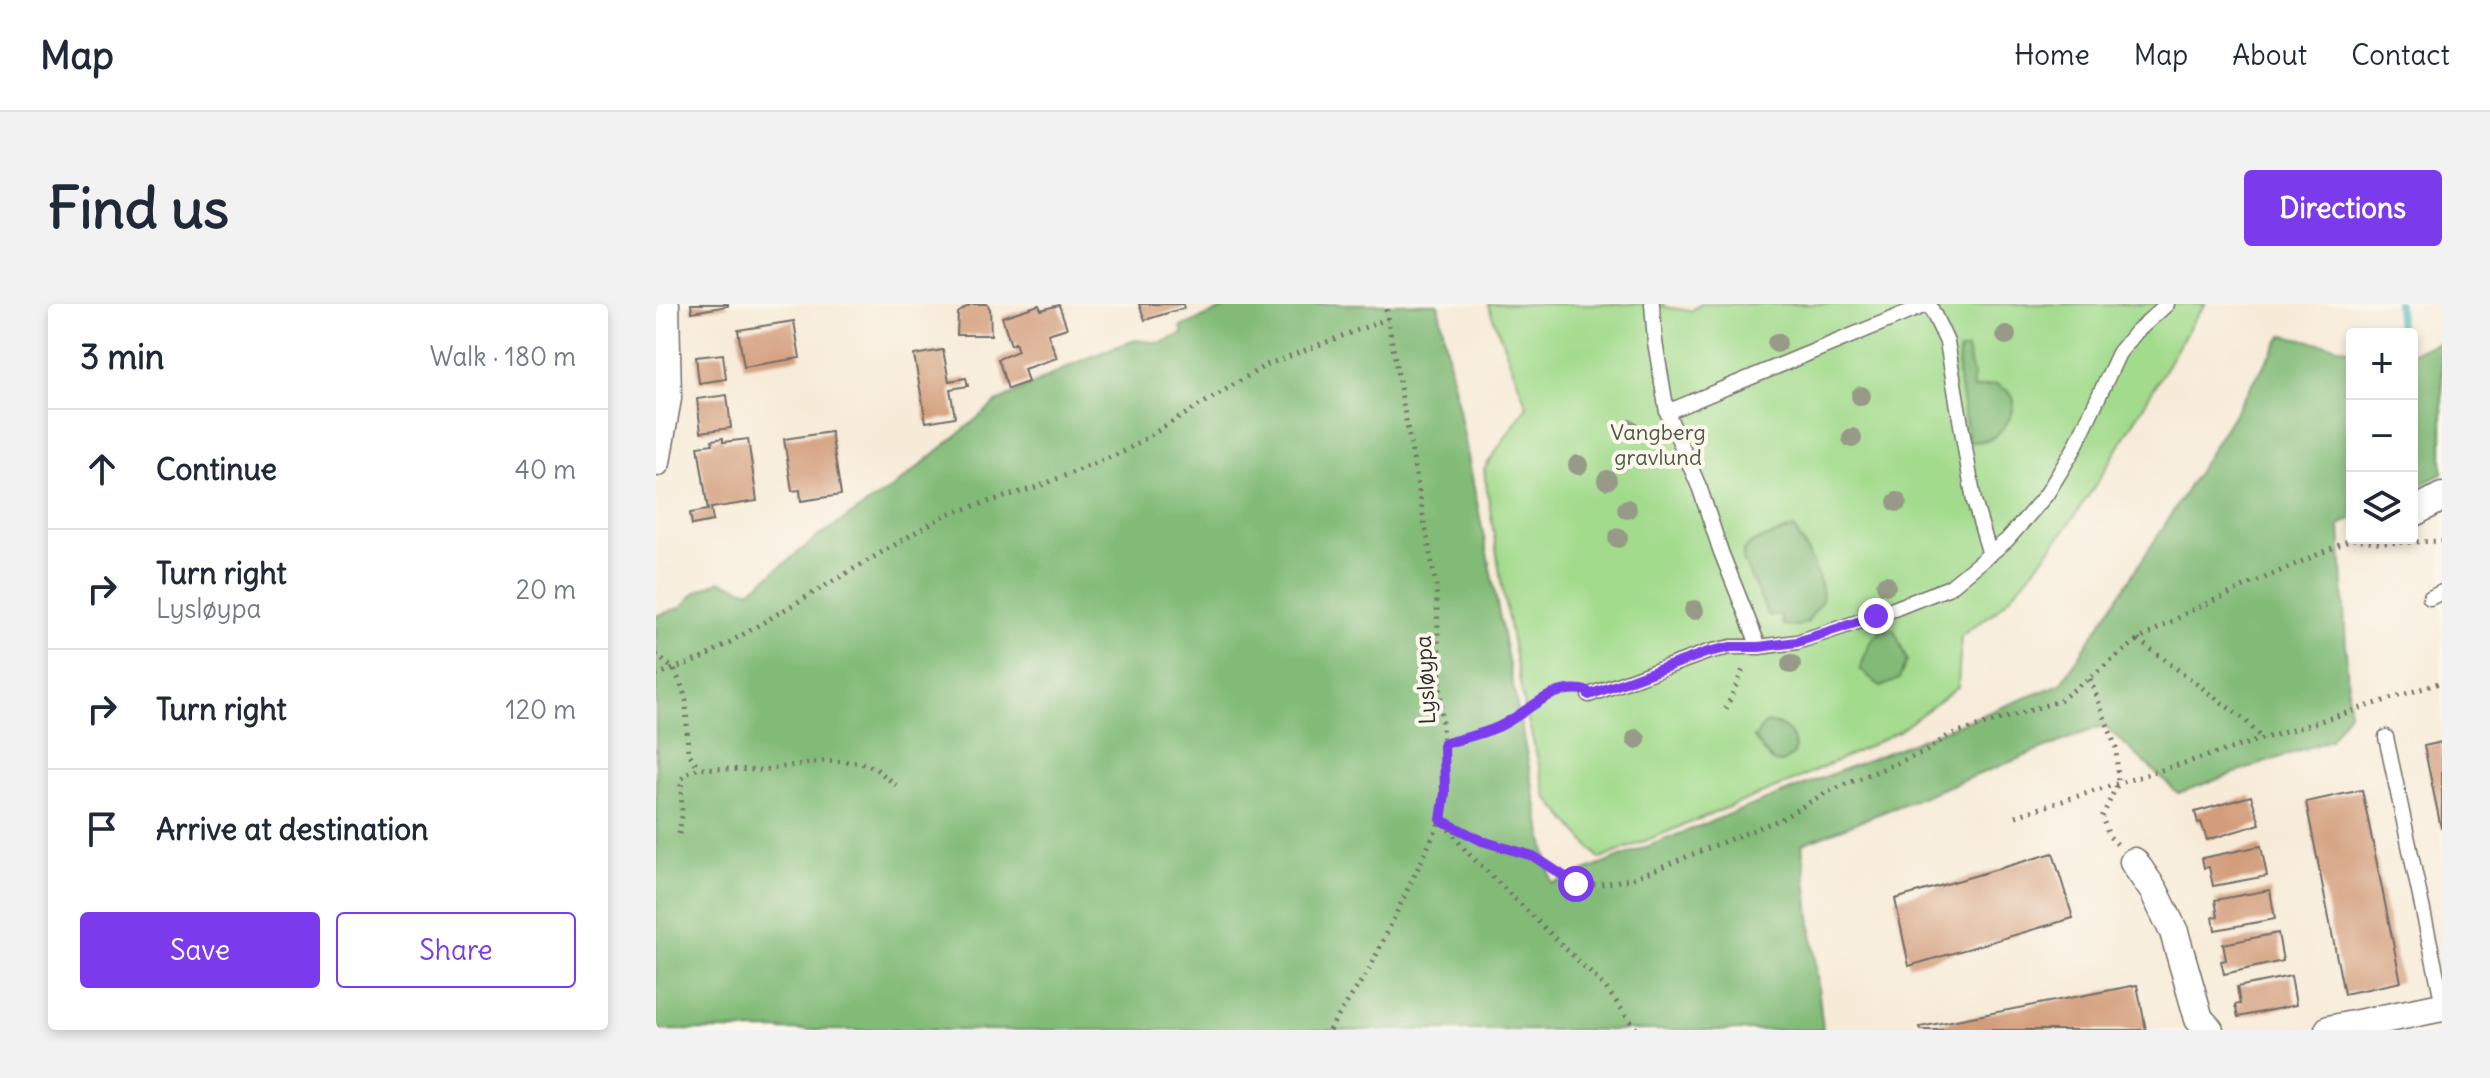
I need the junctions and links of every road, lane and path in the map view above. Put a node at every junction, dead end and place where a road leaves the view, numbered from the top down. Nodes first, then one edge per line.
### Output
1 (665, 304) edge
2 (1385, 304) edge
3 (1652, 304) edge
4 (2167, 304) edge
5 (1922, 305) edge
6 (1387, 319) junction
7 (1667, 412) junction
8 (656, 462) edge
9 (2442, 497) edge
10 (2418, 510) edge
11 (2442, 541) edge
12 (2418, 542) edge
13 (2346, 543) edge
14 (1990, 555) junction
15 (2138, 640) junction
16 (1759, 647) junction
17 (656, 655) edge
18 (674, 669) junction
19 (656, 675) edge
20 (2090, 679) junction
21 (2442, 682) edge
22 (1589, 695) joint
23 (1726, 709) dead end
24 (2386, 737) dead end
25 (2263, 740) junction
26 (1444, 744) junction
27 (699, 768) junction
28 (2118, 783) junction
29 (896, 785) dead end
30 (2016, 816) dead end
31 (1441, 820) junction
32 (679, 834) dead end
33 (2134, 862) joint
34 (2442, 1000) edge
35 (2442, 1007) edge
36 (1329, 1030) edge
37 (1637, 1030) edge
38 (2209, 1030) edge
39 (2329, 1030) edge

1 - 8 street
2 - 6 path, Lysløypa
3 - 7 lane
4 - 14 lane
5 - 7 lane
5 - 14 lane
6 - 18 path
6 - 26 path, Lysløypa
7 - 16 lane
9 - 10 street
11 - 12 path
13 - 15 path
14 - 16 lane
15 - 20 path
15 - 25 path
16 - 22 lane
16 - 23 path
17 - 18 path
18 - 19 path
18 - 27 path
20 - 28 path
20 - 31 path
21 - 25 path
22 - 26 path
24 - 34 lane
25 - 28 path
26 - 31 path, Lysløypa
27 - 29 path
27 - 32 path
28 - 30 path
28 - 33 path
31 - 36 path, Lysløypa
31 - 37 path
33 - 38 street
35 - 39 street

